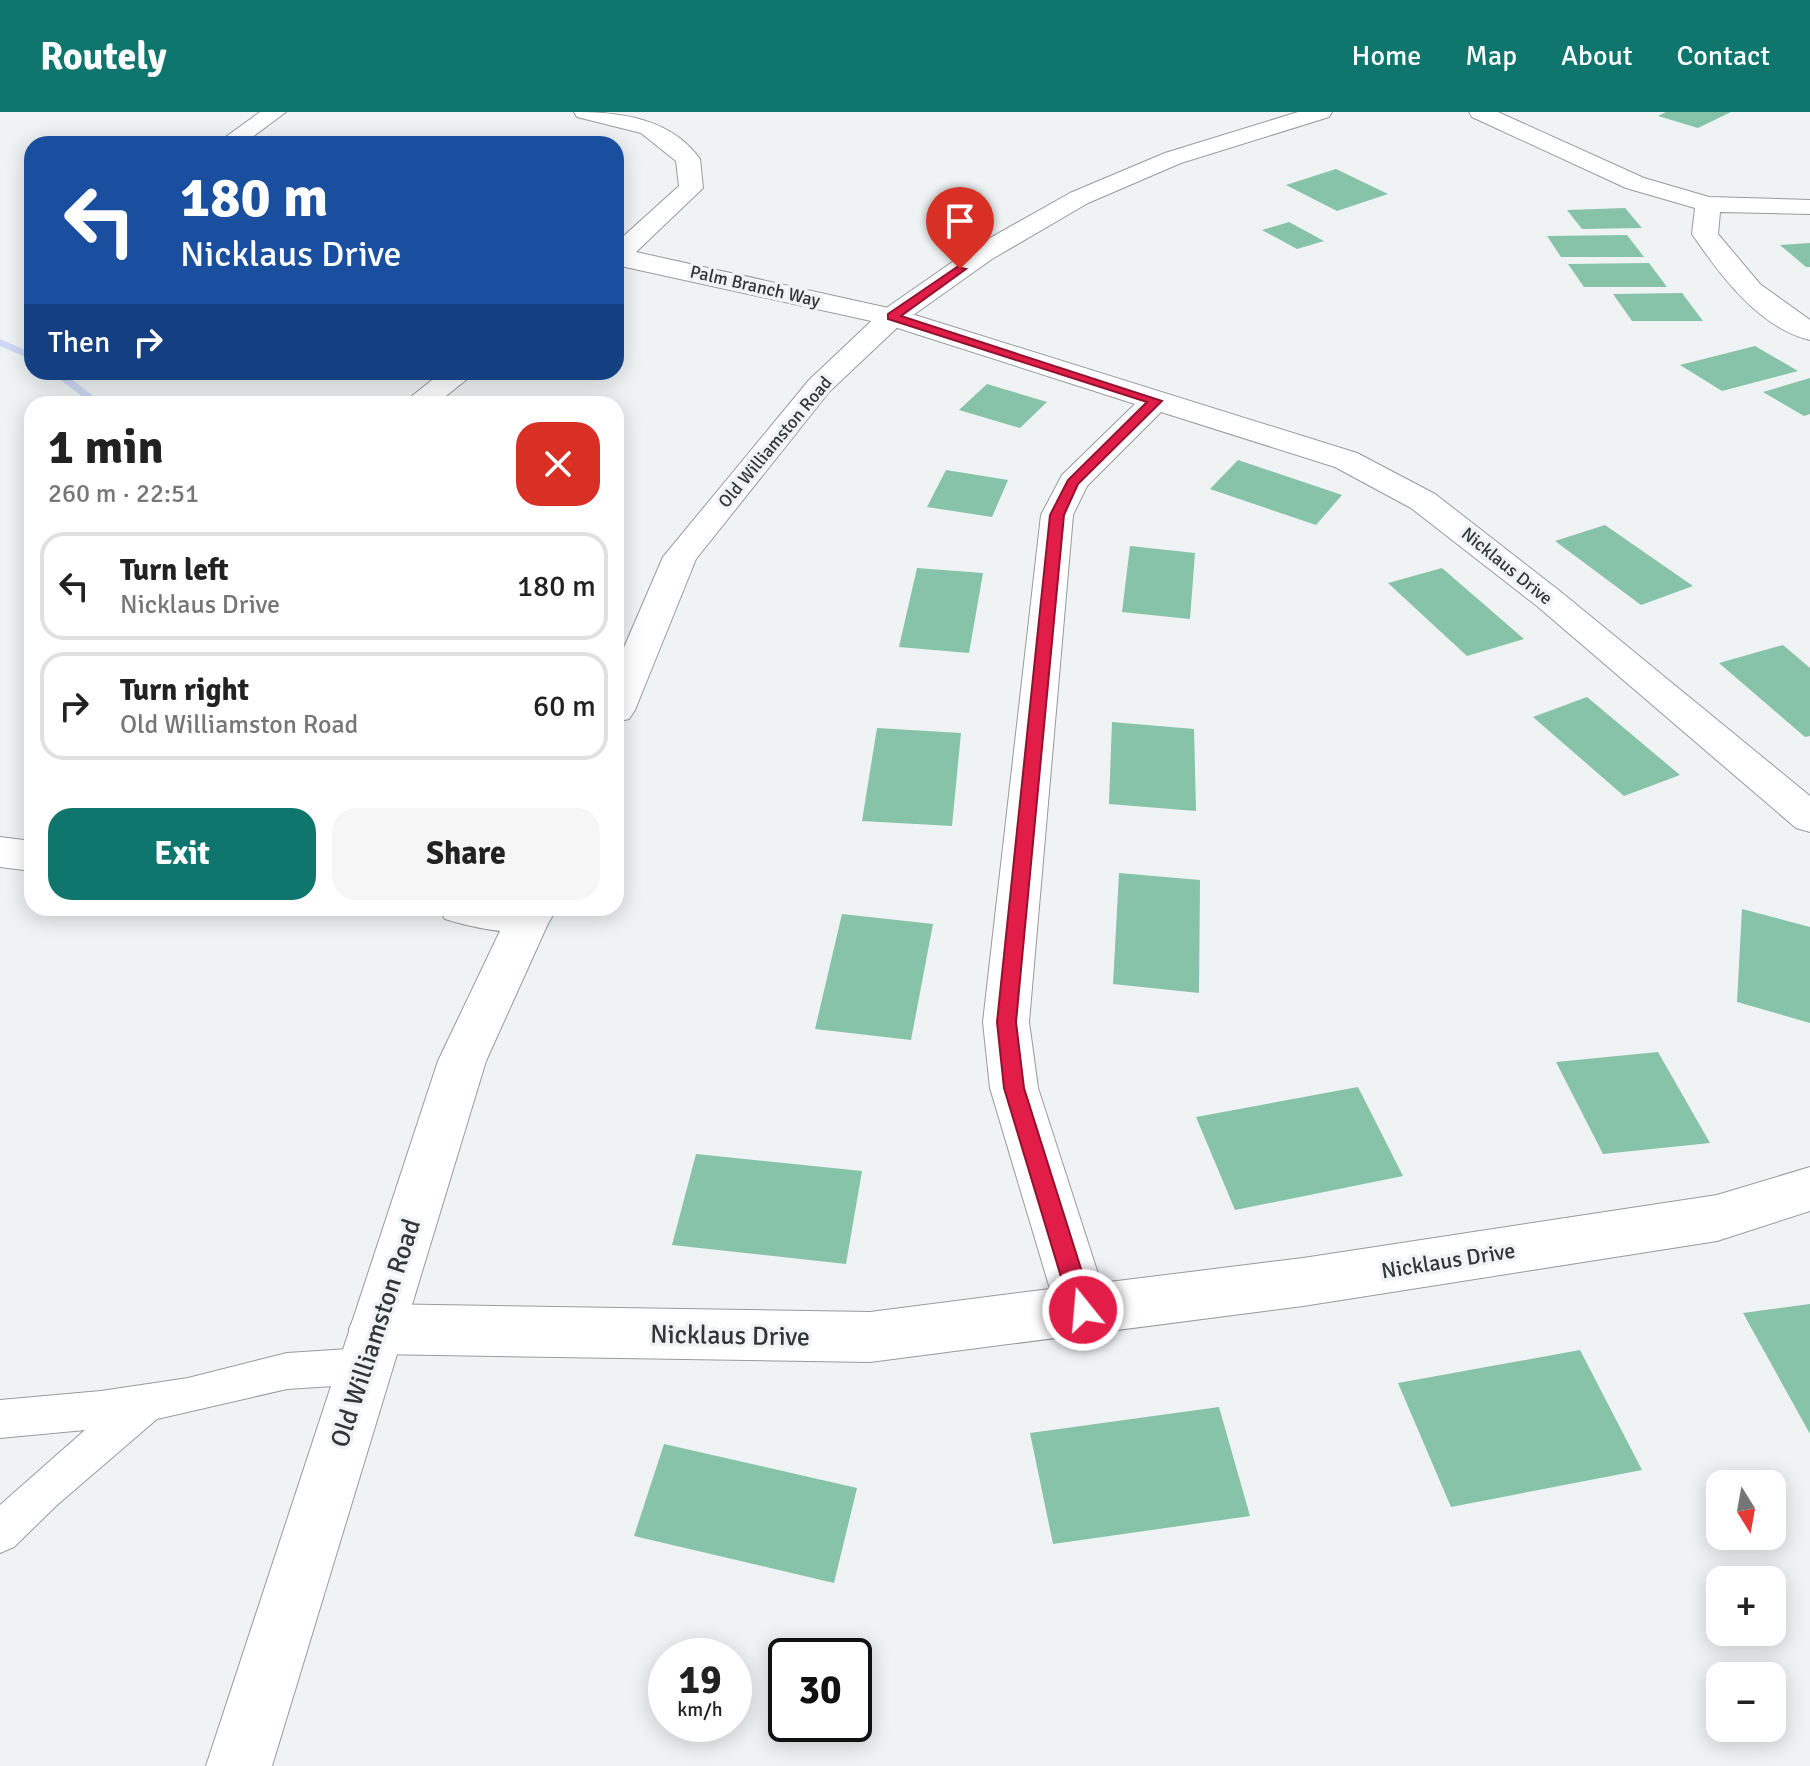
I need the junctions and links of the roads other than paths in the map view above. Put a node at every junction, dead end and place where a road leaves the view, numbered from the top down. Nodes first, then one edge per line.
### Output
1 (275, 112) edge
2 (585, 112) edge
3 (1321, 112) edge
4 (1480, 112) edge
5 (240, 136) edge
6 (1708, 204) junction
7 (1810, 207) edge
8 (624, 250) edge
9 (624, 259) edge
10 (892, 317) junction
11 (1810, 332) edge
12 (450, 380) edge
13 (428, 396) edge
14 (1155, 401) junction
15 (624, 691) edge
16 (1810, 818) edge
17 (0, 852) edge
18 (24, 855) edge
19 (529, 916) edge
20 (1810, 1189) edge
21 (1083, 1310) junction
22 (370, 1348) junction
23 (149, 1401) junction
24 (0, 1419) edge
25 (0, 1533) edge
26 (239, 1766) edge

1 - 5 street
2 - 8 street, Palm Branch Way
3 - 10 street, Old Williamston Road
4 - 6 street
6 - 7 street
6 - 11 street
9 - 10 street, Palm Branch Way
10 - 14 street, Nicklaus Drive
10 - 15 street, Old Williamston Road
12 - 13 street
14 - 16 street, Nicklaus Drive
14 - 21 street
17 - 18 street
19 - 22 street, Old Williamston Road
20 - 21 street, Nicklaus Drive
21 - 22 street, Nicklaus Drive
22 - 23 lane
22 - 26 street, Old Williamston Road
23 - 24 lane
23 - 25 lane

